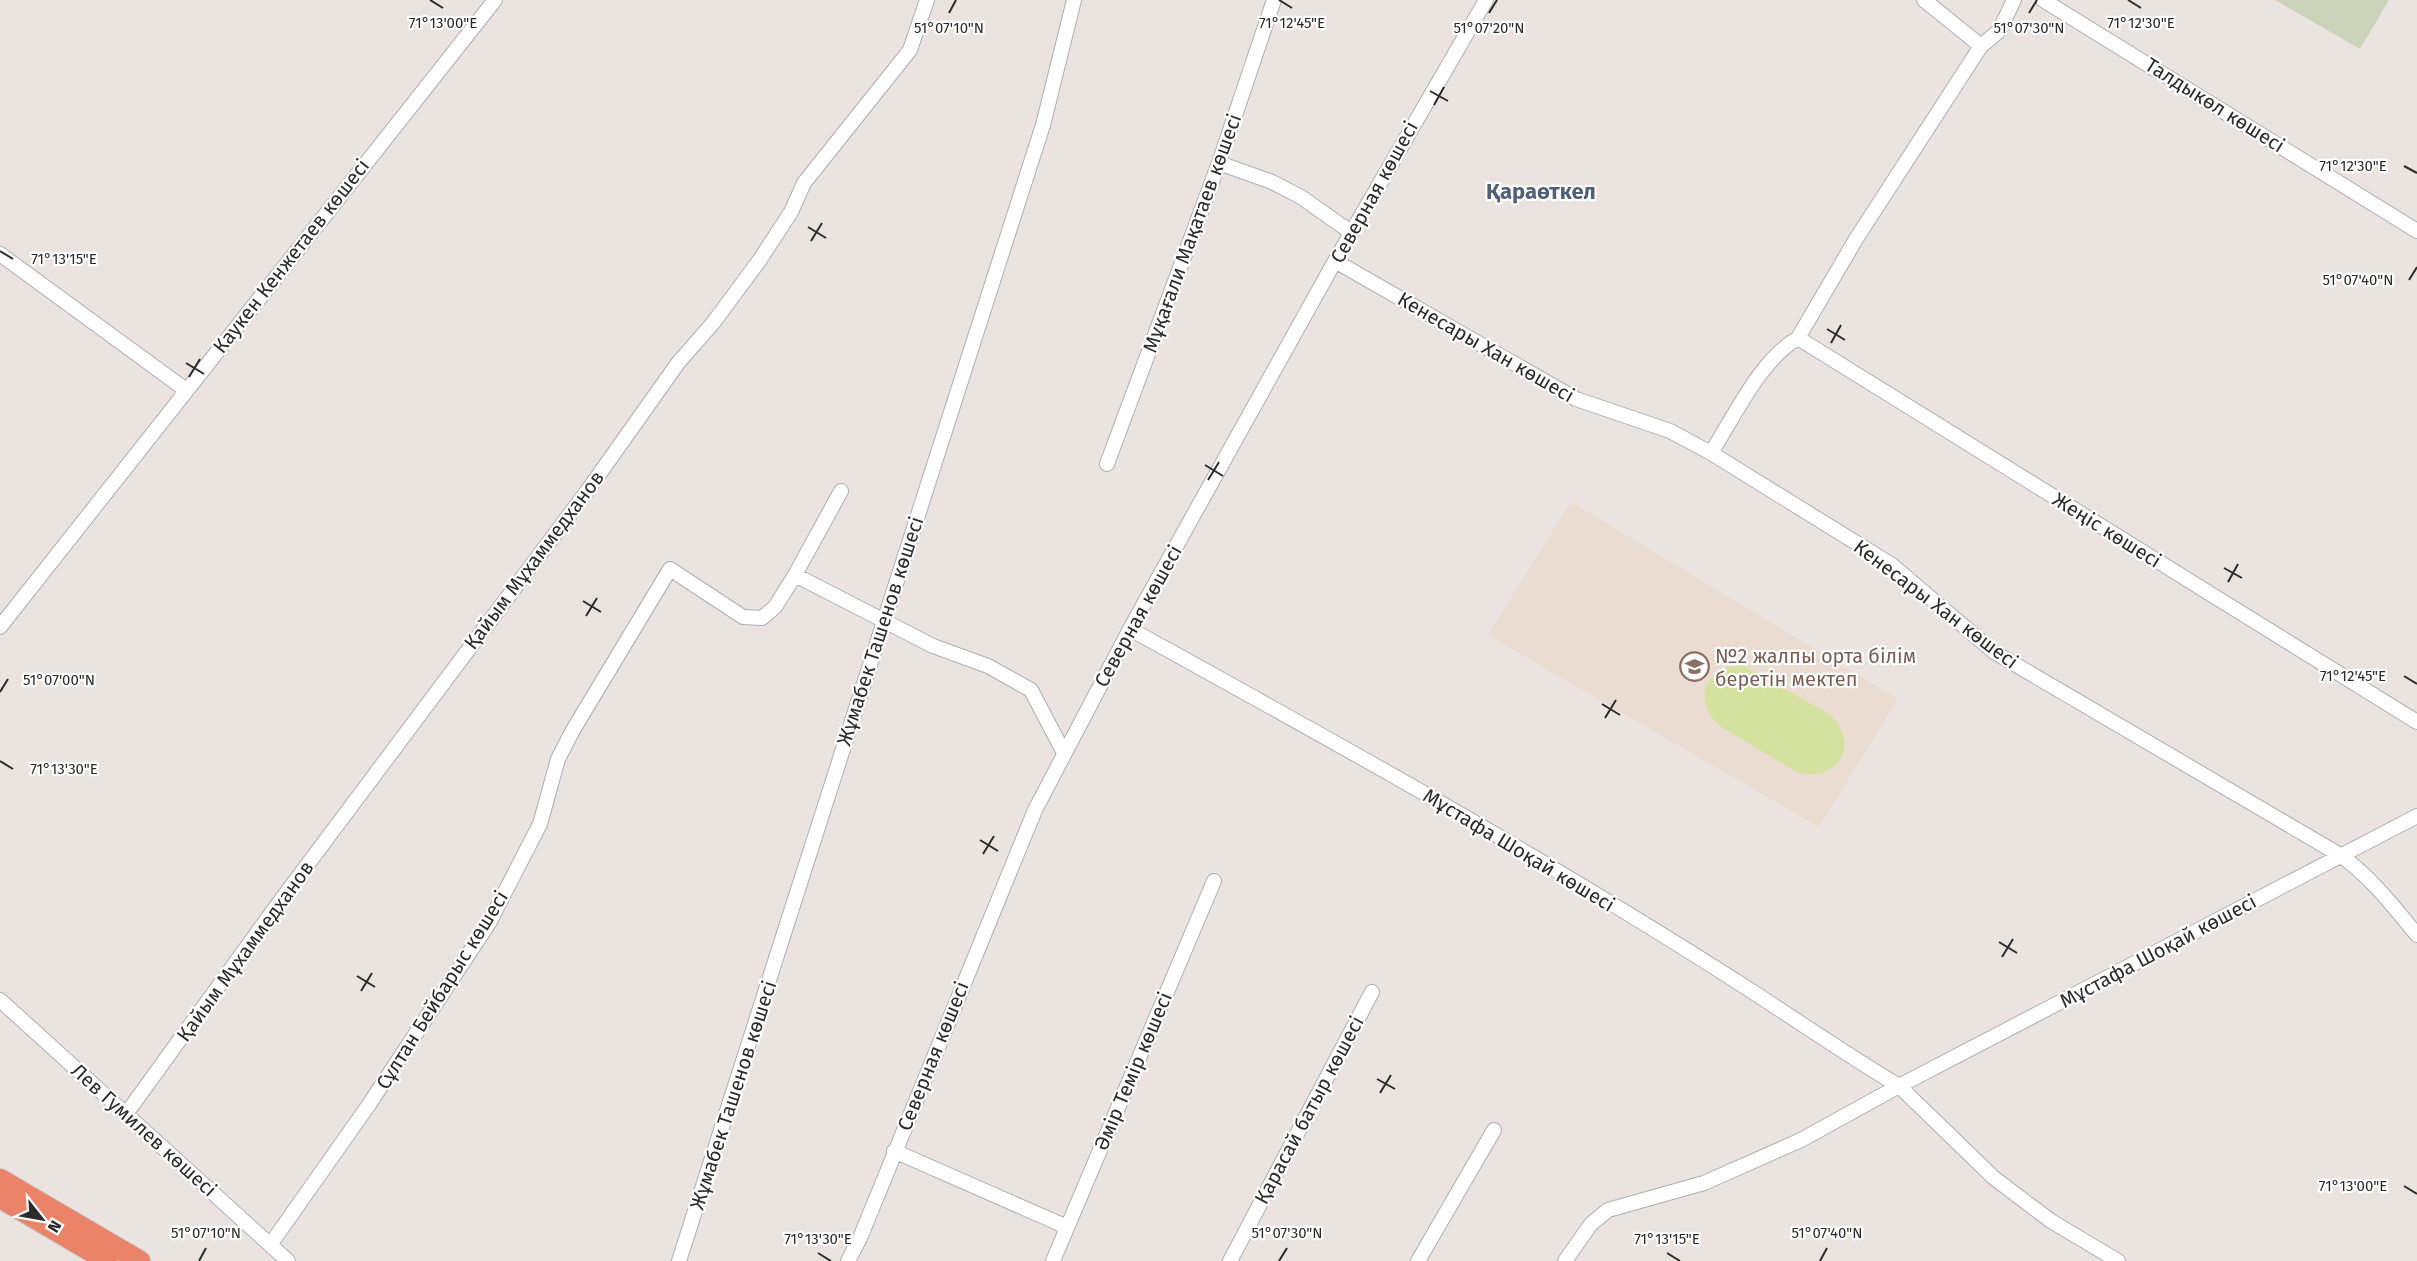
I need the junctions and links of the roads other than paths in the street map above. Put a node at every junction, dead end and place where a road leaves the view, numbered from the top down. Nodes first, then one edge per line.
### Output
1 (495, 0) edge
2 (927, 0) edge
3 (1074, 0) edge
4 (1274, 0) edge
5 (1486, 0) edge
6 (1924, 0) edge
7 (2014, 0) edge
8 (2043, 0) edge
9 (1981, 46) junction
10 (1219, 163) junction
11 (2417, 231) edge
12 (1352, 233) junction
13 (0, 254) edge
14 (1335, 261) junction
15 (1797, 338) junction
16 (186, 390) junction
17 (1711, 453) junction
18 (1107, 464) dead end
19 (841, 491) dead end
20 (795, 574) junction
21 (882, 620) junction
22 (0, 627) edge
23 (1130, 629) junction
24 (2417, 722) edge
25 (1064, 753) junction
26 (2417, 816) edge
27 (2340, 855) junction
28 (1214, 881) dead end
29 (2417, 935) edge
30 (1372, 992) dead end
31 (0, 1000) edge
32 (1899, 1086) junction
33 (126, 1114) junction
34 (1494, 1130) dead end
35 (894, 1151) junction
36 (0, 1179) edge
37 (0, 1198) edge
38 (1067, 1227) junction
39 (270, 1245) junction
40 (107, 1261) edge
41 (140, 1261) edge
42 (288, 1261) edge
43 (679, 1261) edge
44 (848, 1261) edge
45 (1053, 1261) edge
46 (1230, 1261) edge
47 (1418, 1261) edge
48 (1565, 1261) edge
49 (2118, 1261) edge

1 - 16 street, Каукен Кенжетаев көшесі
2 - 33 street, Қайым Мұхаммедханов
3 - 21 street, Жұмабек Ташенов көшесі
4 - 10 street, Мұқағали Мақатаев көшесі
5 - 12 street, Северная көшесі
6 - 9 street
7 - 9 street
8 - 11 street, Талдыкөл көшесі
9 - 15 street
10 - 12 street
10 - 18 street, Мұқағали Мақатаев көшесі
12 - 14 street, Северная көшесі
13 - 16 street
14 - 17 street, Кенесары Хан көшесі
14 - 23 street, Северная көшесі
15 - 17 street
15 - 24 street, Жеңіс көшесі
16 - 22 street, Каукен Кенжетаев көшесі
17 - 27 street, Кенесары Хан көшесі
19 - 20 street
20 - 21 street
20 - 39 street, Сұлтан Бейбарыс көшесі
21 - 25 street
21 - 43 street, Жұмабек Ташенов көшесі
23 - 25 street, Северная көшесі
23 - 32 street, Мұстафа Шоқай көшесі
25 - 35 street, Северная көшесі
26 - 27 street, Мұстафа Шоқай көшесі
27 - 29 street, Кенесары Хан көшесі
27 - 32 street, Мұстафа Шоқай көшесі
28 - 38 street, Әмір Темір көшесі
30 - 46 street, Қарасай батыр көшесі
31 - 33 street, Лев Гумилев көшесі
32 - 48 street
32 - 49 street, Мұстафа Шоқай көшесі
33 - 39 street, Лев Гумилев көшесі
34 - 47 street
35 - 38 street
35 - 44 street, Северная көшесі
36 - 41 highway
37 - 40 highway
38 - 45 street, Әмір Темір көшесі
39 - 42 street, Лев Гумилев көшесі

